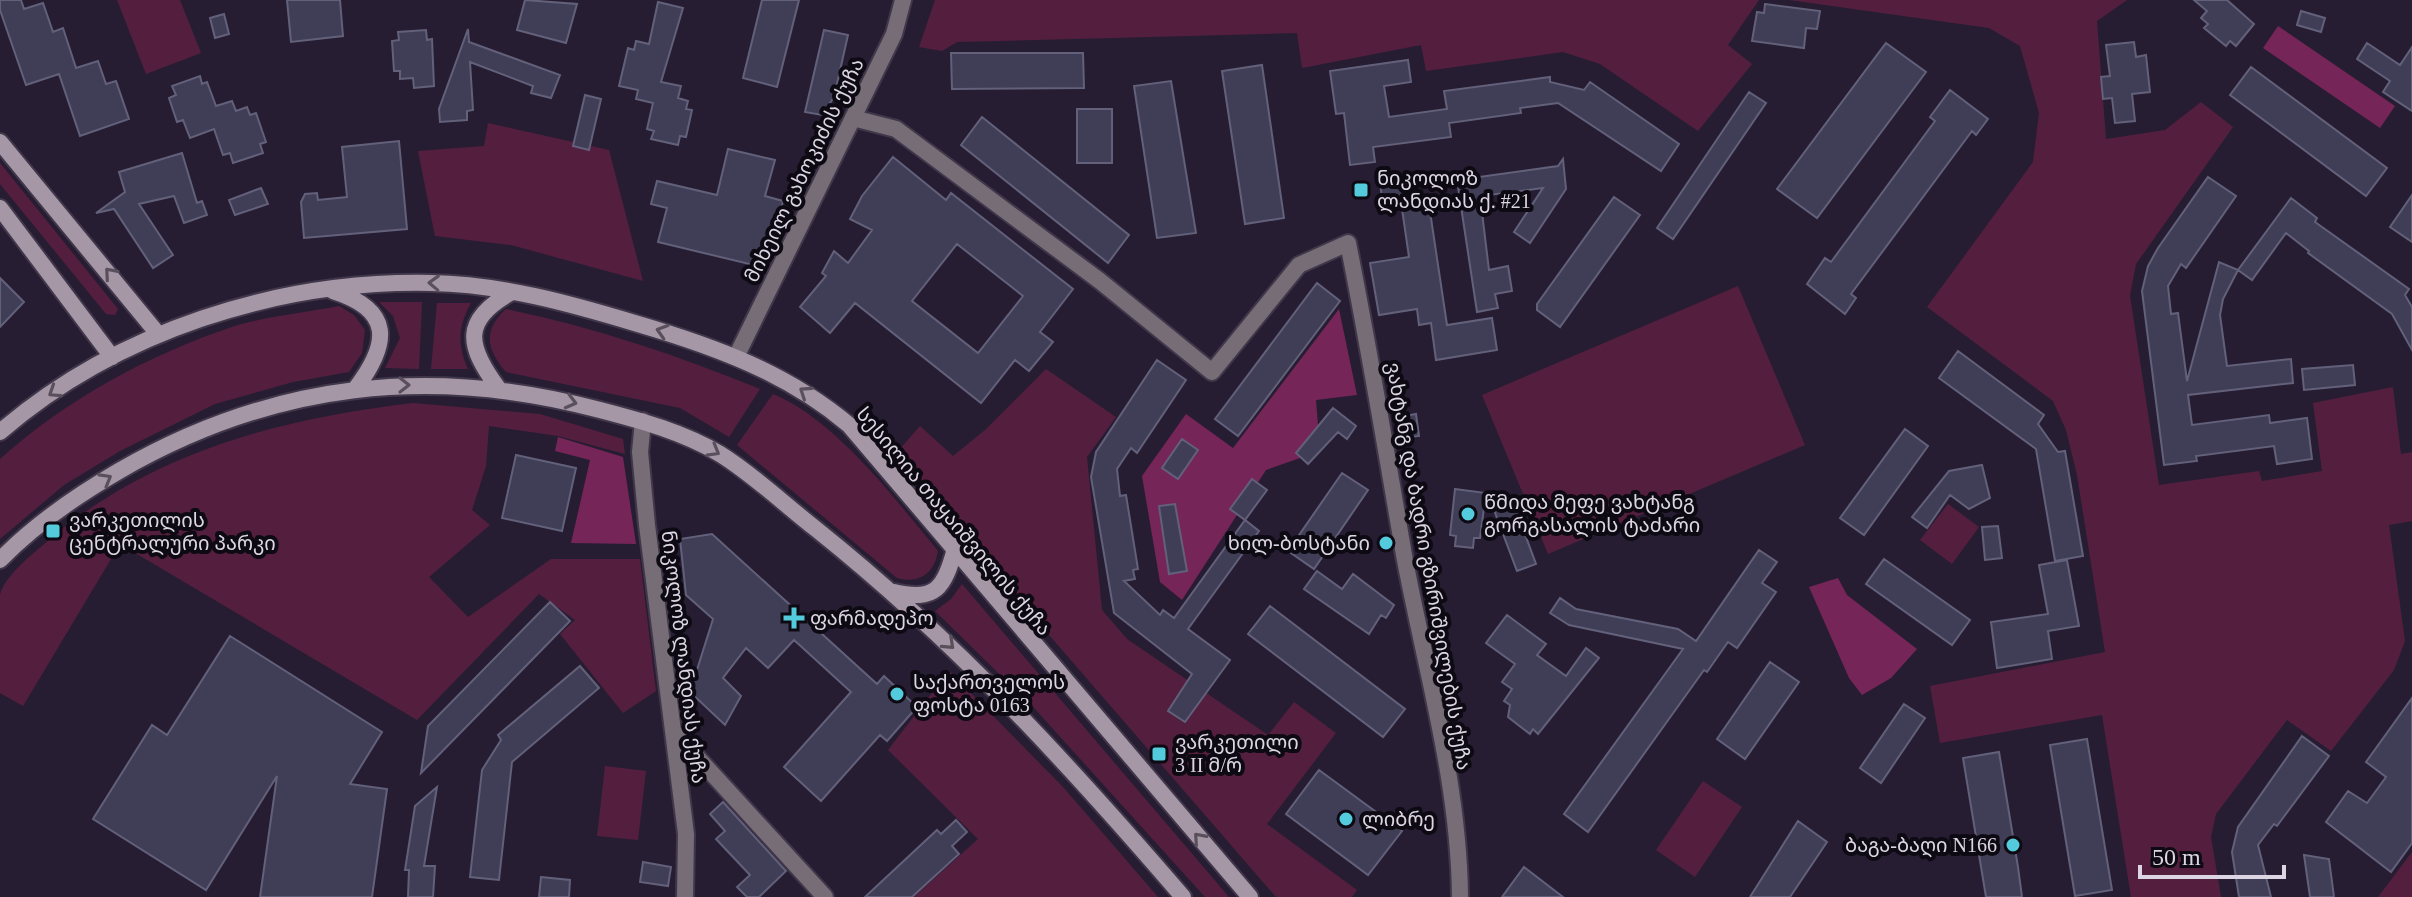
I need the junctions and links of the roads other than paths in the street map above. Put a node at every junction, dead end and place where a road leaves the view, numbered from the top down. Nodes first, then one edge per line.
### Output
1 (903, 0) edge
2 (853, 118) junction
3 (0, 142) edge
4 (0, 208) edge
5 (328, 290) junction
6 (512, 292) junction
7 (158, 334) junction
8 (112, 357) junction
9 (736, 357) junction
10 (356, 388) junction
11 (498, 388) junction
12 (643, 421) junction
13 (0, 432) edge
14 (955, 549) junction
15 (0, 560) edge
16 (891, 592) junction
17 (676, 734) junction
18 (685, 897) edge
19 (825, 897) edge
20 (1183, 897) edge
21 (1250, 897) edge
22 (1460, 897) edge

1 - 2 street, მიხეილ გახოკიძის ქუჩა
2 - 9 street, მიხეილ გახოკიძის ქუჩა
2 - 22 street, ვახტანგ და ბადრი გზირიშვილების ქუჩა
7 -> 3 main road
4 - 8 main road
6 -> 5 main road, სესილია თაყაიშვილის ქუჩა
5 - 7 main road, სესილია თაყაიშვილის ქუჩა
5 - 10 main road
9 -> 6 main road, სესილია თაყაიშვილის ქუჩა
6 - 11 main road
7 - 8 main road, სესილია თაყაიშვილის ქუჩა
8 -> 13 main road, სესილია თაყაიშვილის ქუჩა
14 -> 9 main road, სესილია თაყაიშვილის ქუჩა
10 -> 11 main road
15 -> 10 main road
11 -> 12 main road
12 -> 16 main road
12 - 17 street, ნიკოლოზ ლანდიას ქუჩა
14 - 16 main road
21 -> 14 main road, სესილია თაყაიშვილის ქუჩა
16 -> 20 main road
17 - 18 street, ნიკოლოზ ლანდიას ქუჩა
17 - 19 street

